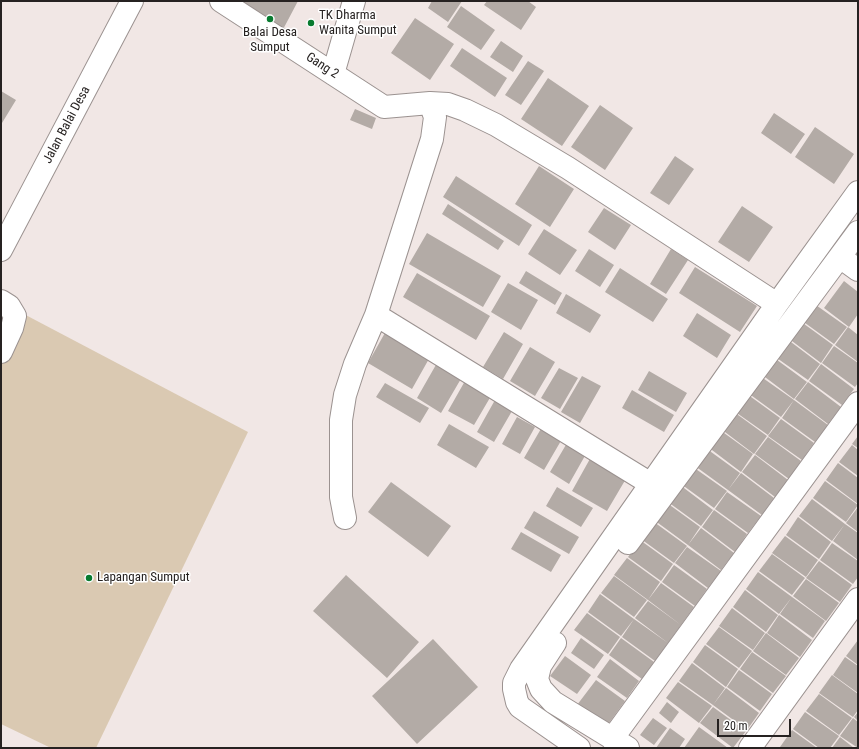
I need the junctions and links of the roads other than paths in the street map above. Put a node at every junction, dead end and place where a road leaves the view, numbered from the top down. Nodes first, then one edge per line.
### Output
1 (132, 1) edge
2 (221, 1) edge
3 (354, 1) edge
4 (333, 74) junction
5 (430, 103) junction
6 (858, 192) edge
7 (858, 232) edge
8 (1, 250) edge
9 (840, 257) junction
10 (858, 270) edge
11 (1, 301) edge
12 (777, 304) junction
13 (376, 315) junction
14 (1, 352) edge
15 (858, 403) edge
16 (651, 484) junction
17 (345, 518) dead end
18 (858, 599) edge
19 (620, 743) edge
20 (579, 748) edge
21 (750, 748) edge

1 - 8 street, Jalan Balai Desa
2 - 4 street, Gang 2
3 - 4 street
4 - 5 street, Gang 2
5 - 12 street, Gang 2
5 - 13 street
6 - 12 street
7 - 9 street
9 - 10 street
9 - 19 street
11 - 14 street
12 - 16 street
13 - 16 street
13 - 17 street
15 - 19 street
16 - 20 street
18 - 21 street

